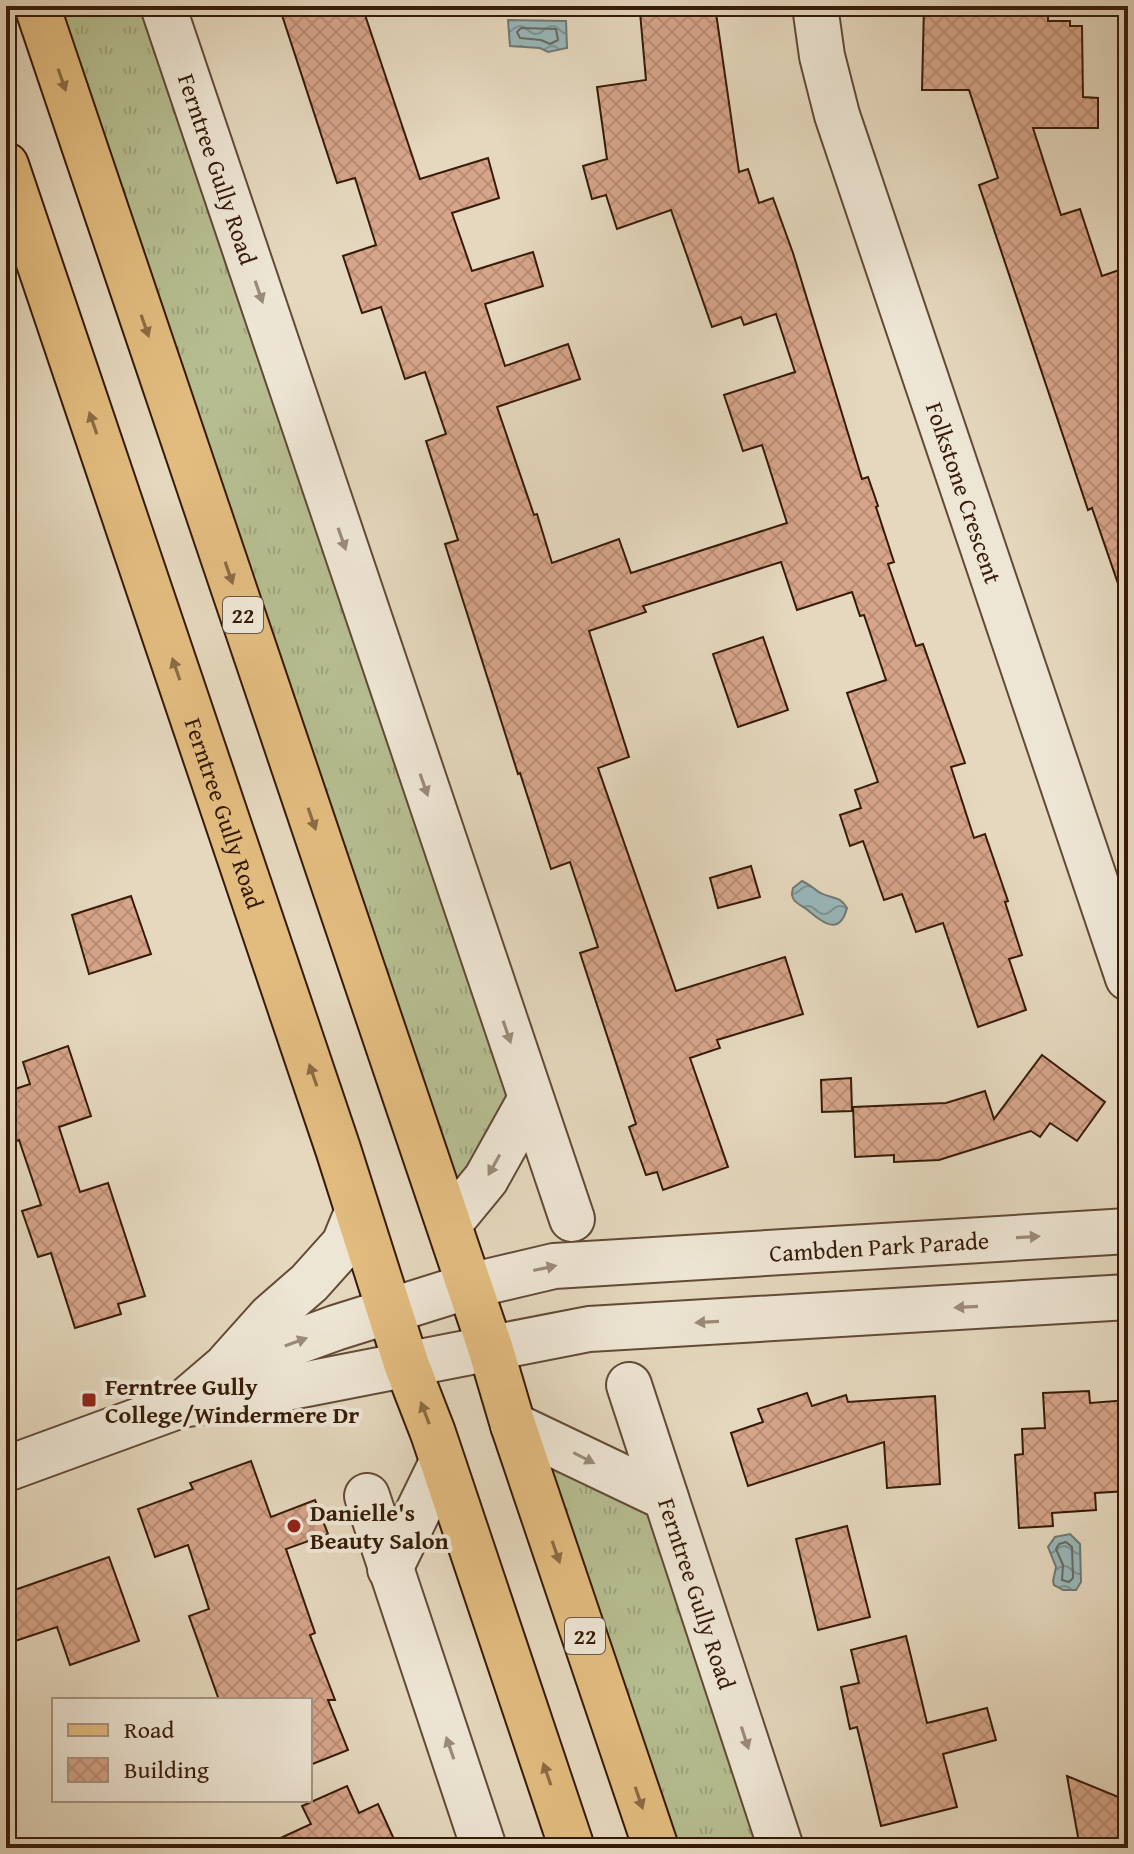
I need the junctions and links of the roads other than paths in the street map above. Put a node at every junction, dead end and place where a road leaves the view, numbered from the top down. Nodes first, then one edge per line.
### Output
1 (37, 6) edge
2 (163, 6) edge
3 (815, 6) edge
4 (6, 165) edge
5 (1128, 978) edge
6 (530, 1100) junction
7 (357, 1212) junction
8 (572, 1219) dead end
9 (449, 1224) junction
10 (1128, 1231) edge
11 (630, 1261) junction
12 (469, 1286) junction
13 (1128, 1297) edge
14 (390, 1311) junction
15 (641, 1326) junction
16 (490, 1347) junction
17 (407, 1366) junction
18 (223, 1369) junction
19 (629, 1385) dead end
20 (181, 1405) junction
21 (513, 1425) junction
22 (442, 1462) junction
23 (6, 1469) edge
24 (367, 1496) dead end
25 (666, 1498) junction
26 (390, 1569) junction
27 (484, 1848) edge
28 (572, 1848) edge
29 (656, 1848) edge
30 (781, 1848) edge

1 -> 9 main road, 22
2 -> 6 street, Ferntree Gully Road
3 - 5 street, Folkstone Crescent
7 -> 4 main road, Ferntree Gully Road
6 - 8 street, Ferntree Gully Road
6 -> 9 street
7 - 14 main road, Ferntree Gully Road
7 - 18 street
9 - 12 main road, 22
11 -> 10 street, Cambden Park Parade
12 -> 11 street, Cambden Park Parade
11 - 15 street
12 - 14 street, Cambden Park Parade
12 - 16 main road, 22
13 -> 15 street
14 - 17 main road, Ferntree Gully Road
18 -> 14 street, Cambden Park Parade
15 - 16 street
16 - 17 street
16 - 21 main road, 22
17 - 20 street
22 -> 17 main road, Ferntree Gully Road
18 - 20 street
19 - 25 street
20 - 23 street
21 -> 25 street, Ferntree Gully Road
21 -> 29 main road, 22
22 - 26 street
28 -> 22 main road, Ferntree Gully Road
24 - 26 street
25 -> 30 street, Ferntree Gully Road
27 -> 26 street

